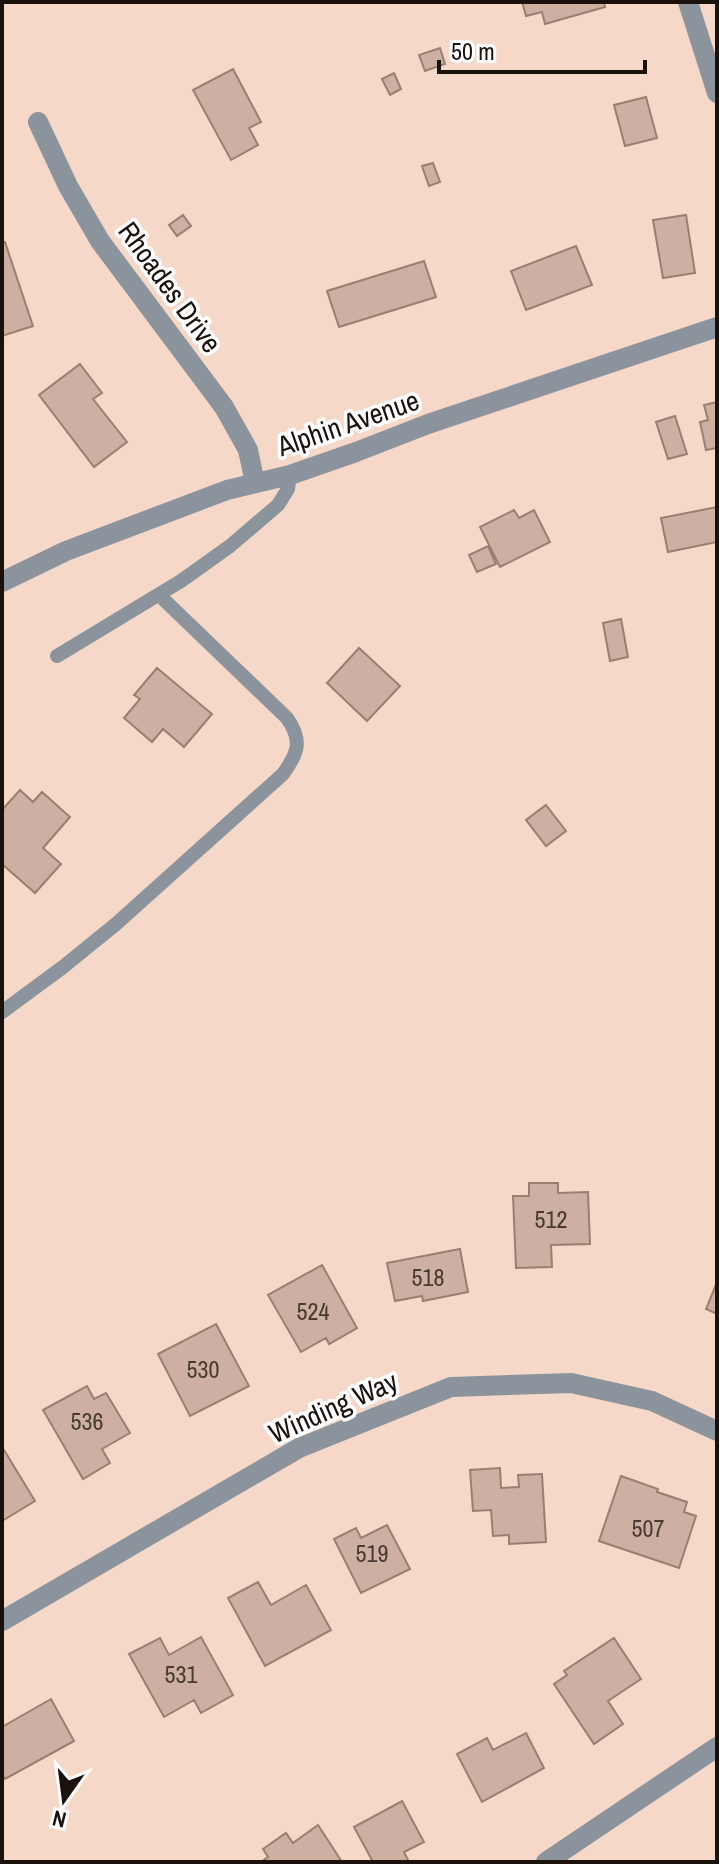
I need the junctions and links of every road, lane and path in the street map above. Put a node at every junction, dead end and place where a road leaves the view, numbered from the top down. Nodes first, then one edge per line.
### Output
1 (688, 2) edge
2 (717, 93) edge
3 (38, 122) dead end
4 (717, 327) edge
5 (290, 475) junction
6 (255, 483) junction
7 (2, 582) edge
8 (159, 595) junction
9 (57, 656) dead end
10 (2, 1012) edge
11 (717, 1431) edge
12 (2, 1621) edge
13 (717, 1747) edge
14 (546, 1862) edge

1 - 2 street
3 - 6 street, Rhoades Drive
4 - 5 street, Alphin Avenue
5 - 6 street, Alphin Avenue
5 - 8 lane
6 - 7 street, Alphin Avenue
8 - 9 lane
8 - 10 lane
11 - 12 street, Winding Way
13 - 14 street

